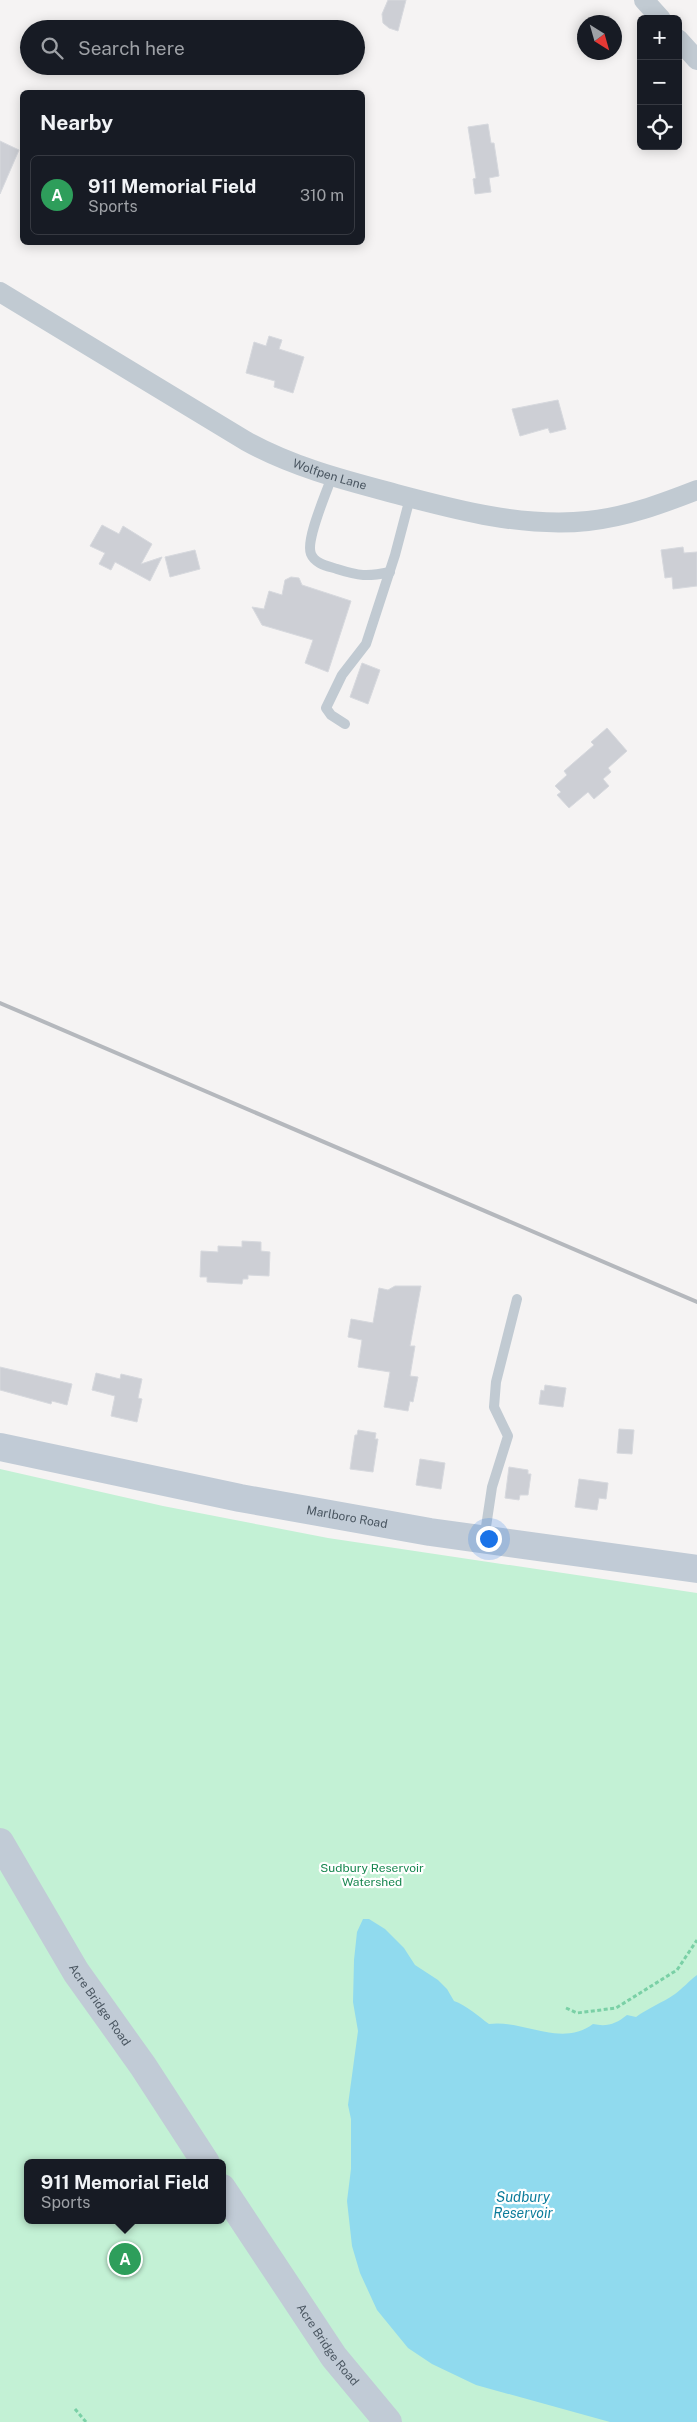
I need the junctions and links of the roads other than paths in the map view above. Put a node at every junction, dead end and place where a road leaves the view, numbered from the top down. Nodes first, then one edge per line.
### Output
1 (644, 0) edge
2 (657, 15) edge
3 (682, 43) edge
4 (697, 60) edge
5 (0, 292) edge
6 (332, 476) junction
7 (697, 490) edge
8 (410, 498) junction
9 (390, 572) junction
10 (346, 724) dead end
11 (517, 1299) dead end
12 (0, 1447) edge
13 (484, 1541) junction
14 (697, 1569) edge
15 (0, 1842) edge
16 (203, 2159) edge
17 (226, 2194) edge
18 (388, 2422) edge

1 - 2 street
3 - 4 street
5 - 6 street, Wolfpen Lane
6 - 8 street, Wolfpen Lane
6 - 9 lane
7 - 8 street, Wolfpen Lane
8 - 9 lane
9 - 10 lane
11 - 13 lane
12 - 13 main road, Marlboro Road
13 - 14 main road, Marlboro Road
15 - 16 main road, Acre Bridge Road
17 - 18 main road, Acre Bridge Road

